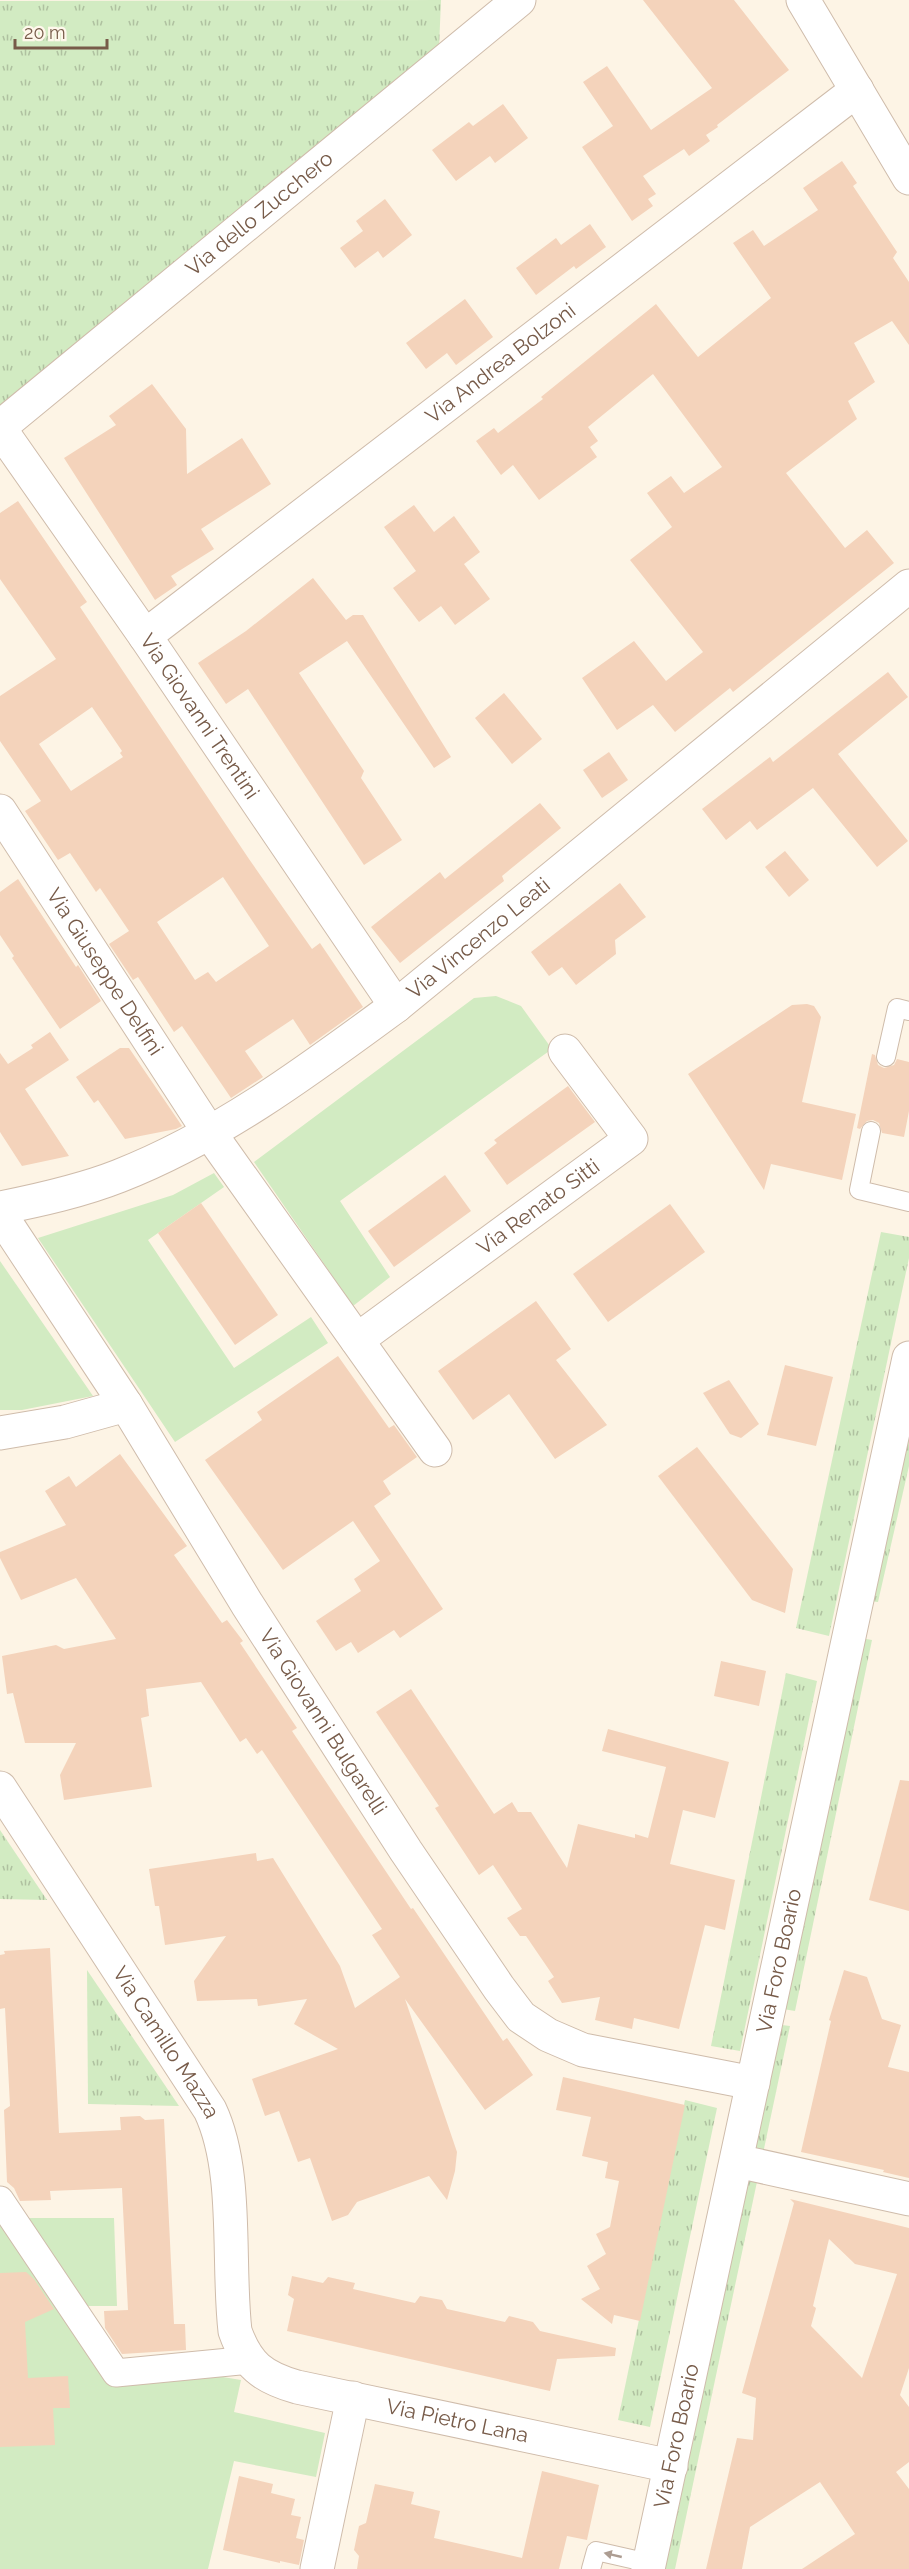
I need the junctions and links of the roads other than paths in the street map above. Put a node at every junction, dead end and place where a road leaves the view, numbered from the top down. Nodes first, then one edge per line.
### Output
1 (519, 0) edge
2 (803, 0) edge
3 (857, 90) junction
4 (909, 178) edge
5 (0, 428) edge
6 (909, 586) edge
7 (145, 636) junction
8 (0, 811) edge
9 (396, 1006) junction
10 (909, 1011) edge
11 (565, 1051) dead end
12 (886, 1057) dead end
13 (871, 1131) dead end
14 (209, 1132) junction
15 (909, 1202) edge
16 (0, 1208) edge
17 (0, 1215) edge
18 (357, 1340) junction
19 (909, 1358) edge
20 (126, 1405) junction
21 (0, 1433) edge
22 (435, 1450) dead end
23 (0, 1788) edge
24 (753, 2083) junction
25 (737, 2161) junction
26 (909, 2199) edge
27 (0, 2200) edge
28 (235, 2331) joint
29 (250, 2360) junction
30 (353, 2398) junction
31 (671, 2466) junction
32 (649, 2566) edge
33 (317, 2569) edge
34 (591, 2569) edge

1 - 5 street, Via dello Zucchero
2 - 3 street
3 - 4 street
3 - 7 street, Via Andrea Bolzoni
5 - 7 street, Via Giovanni Trentini
6 - 9 street, Via Vincenzo Leati
7 - 9 street, Via Giovanni Trentini
8 - 14 street, Via Giuseppe Delfini
9 - 14 street, Via Vincenzo Leati
10 - 12 lane
11 - 18 street, Via Renato Sitti
13 - 15 lane
14 - 16 street, Via Vincenzo Leati
14 - 18 street
17 - 20 street, Via Giovanni Bulgarelli
18 - 22 street
19 - 24 street, Via Foro Boario
20 - 21 street
20 - 24 street, Via Giovanni Bulgarelli
23 - 28 street, Via Camillo Mazza
24 - 25 street, Via Foro Boario
25 - 26 street
25 - 31 street, Via Foro Boario
27 - 29 street
28 - 29 street, Via Pietro Lana
29 - 30 street, Via Pietro Lana
30 - 31 street, Via Pietro Lana
30 - 33 street
31 - 32 street, Via Foro Boario
32 -> 34 lane, Via Foro Boario

